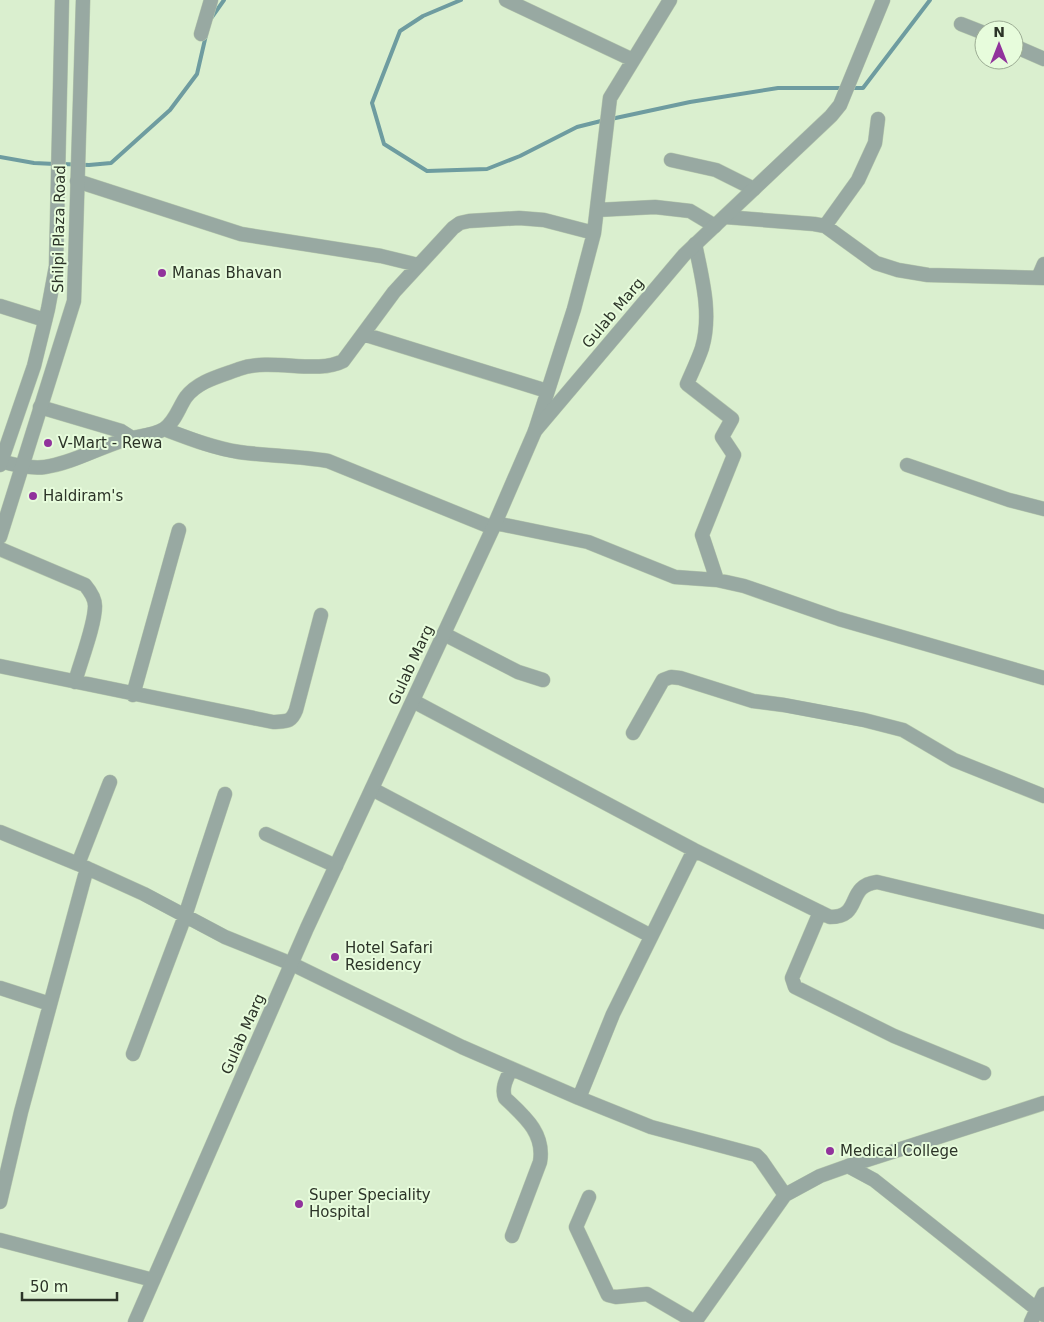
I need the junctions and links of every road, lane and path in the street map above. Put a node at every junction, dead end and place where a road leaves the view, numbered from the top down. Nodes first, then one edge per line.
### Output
1 (62, 0) edge
2 (83, 0) edge
3 (211, 0) edge
4 (506, 0) edge
5 (670, 0) edge
6 (883, 0) edge
7 (961, 24) dead end
8 (974, 29) edge
9 (201, 34) dead end
10 (1024, 50) edge
11 (1044, 59) edge
12 (633, 60) junction
13 (878, 119) dead end
14 (671, 160) dead end
15 (77, 181) junction
16 (754, 189) junction
17 (597, 210) junction
18 (720, 221) junction
19 (825, 226) junction
20 (594, 233) junction
21 (695, 244) junction
22 (1044, 264) edge
23 (418, 265) junction
24 (1041, 278) edge
25 (0, 306) edge
26 (45, 320) junction
27 (363, 334) junction
28 (548, 391) junction
29 (40, 407) junction
30 (164, 429) junction
31 (535, 431) junction
32 (132, 438) junction
33 (0, 462) edge
34 (907, 465) dead end
35 (22, 467) junction
36 (1044, 509) edge
37 (494, 526) junction
38 (179, 530) dead end
39 (0, 537) edge
40 (0, 549) edge
41 (717, 580) junction
42 (321, 615) dead end
43 (444, 634) junction
44 (0, 666) edge
45 (1044, 678) edge
46 (543, 680) dead end
47 (75, 682) junction
48 (133, 695) junction
49 (413, 701) junction
50 (633, 733) dead end
51 (110, 782) dead end
52 (372, 789) junction
53 (225, 794) dead end
54 (1044, 796) edge
55 (0, 832) edge
56 (266, 834) dead end
57 (694, 850) junction
58 (82, 866) junction
59 (336, 866) junction
60 (820, 912) junction
61 (185, 916) junction
62 (1044, 922) edge
63 (651, 936) junction
64 (292, 964) junction
65 (0, 988) edge
66 (50, 1004) junction
67 (133, 1054) dead end
68 (511, 1069) junction
69 (984, 1073) dead end
70 (579, 1098) junction
71 (1044, 1103) edge
72 (848, 1166) junction
73 (785, 1195) junction
74 (589, 1197) dead end
75 (1, 1198) edge
76 (512, 1236) dead end
77 (0, 1240) edge
78 (153, 1280) junction
79 (1044, 1294) edge
80 (1037, 1316) edge
81 (134, 1322) edge
82 (695, 1322) edge

1 - 26 street, Shilpi Plaza Road
2 - 15 street, Shilpi Plaza Road
3 - 9 street
4 - 12 street
5 - 12 street
6 - 16 street, Gulab Marg
7 - 8 street
10 - 11 street
12 - 17 street
13 - 19 street
14 - 16 street
15 - 23 street
15 - 29 street, Shilpi Plaza Road
16 - 18 street, Gulab Marg
17 - 18 street
17 - 20 street
18 - 19 street
18 - 21 street, Gulab Marg
19 - 24 street
20 - 23 street
20 - 28 street
21 - 31 street, Gulab Marg
21 - 41 street
22 - 24 street
23 - 27 street
25 - 26 street
26 - 33 street, Shilpi Plaza Road
27 - 28 street
27 - 30 street
28 - 31 street
29 - 32 street
29 - 35 street, Shilpi Plaza Road
30 - 32 street
30 - 37 street
31 - 37 street, Gulab Marg
32 - 35 street
33 - 35 street
34 - 36 street
35 - 39 street, Shilpi Plaza Road
37 - 41 street
37 - 43 street, Gulab Marg
38 - 48 street
40 - 47 street
41 - 45 street
42 - 48 street
43 - 46 street
43 - 49 street, Gulab Marg
44 - 47 street
47 - 48 street
49 - 52 street, Gulab Marg
49 - 57 street
50 - 54 street
51 - 58 street
52 - 59 street, Gulab Marg
52 - 63 street
53 - 61 street
55 - 58 street
56 - 59 street
57 - 60 street
57 - 63 street
58 - 61 street
58 - 66 street
59 - 64 street, Gulab Marg
60 - 62 street
60 - 69 street
61 - 64 street
61 - 67 street
63 - 70 street
64 - 68 street
64 - 78 street, Gulab Marg
65 - 66 street
66 - 75 street
68 - 70 street
68 - 76 street
70 - 73 street
71 - 72 street
72 - 73 street
72 - 80 street
73 - 82 street
74 - 82 street
77 - 78 street
78 - 81 street, Gulab Marg
79 - 80 street

